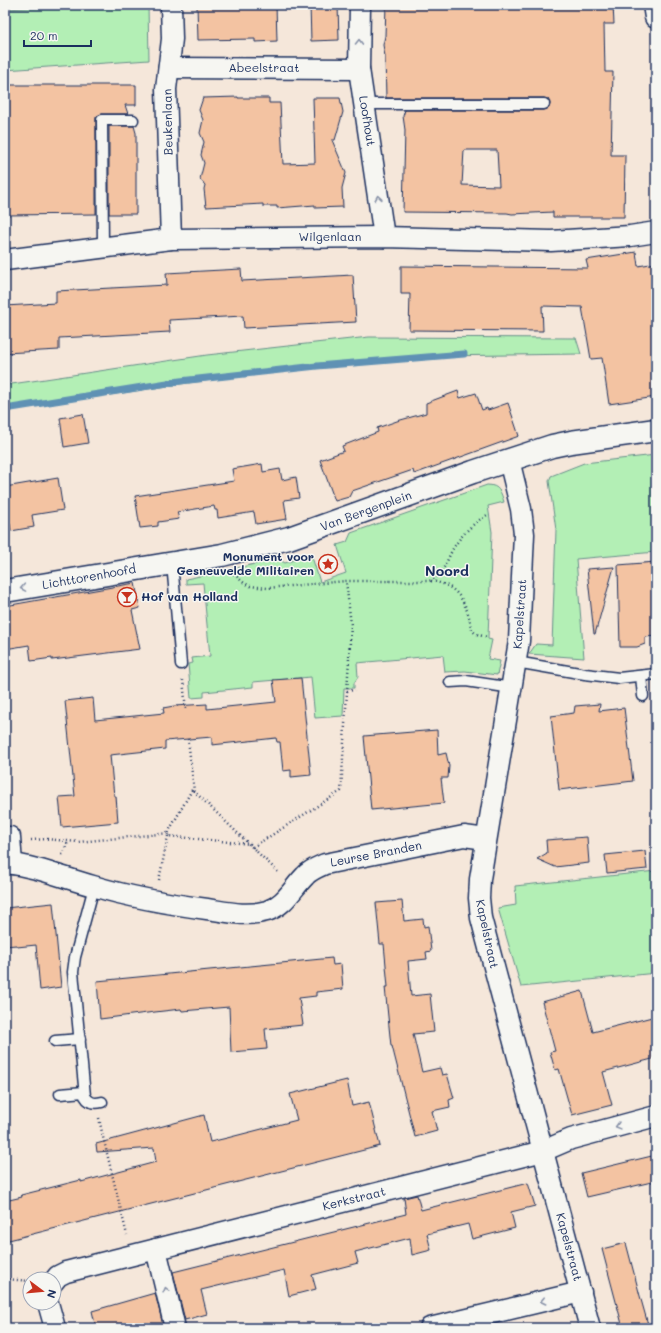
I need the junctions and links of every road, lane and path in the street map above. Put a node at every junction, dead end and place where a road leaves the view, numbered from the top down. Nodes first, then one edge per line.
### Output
1 (171, 5) edge
2 (360, 5) edge
3 (654, 5) edge
4 (656, 17) edge
5 (169, 68) junction
6 (359, 69) junction
7 (364, 104) junction
8 (544, 104) dead end
9 (133, 120) dead end
10 (656, 232) edge
11 (384, 237) junction
12 (171, 238) junction
13 (103, 247) junction
14 (5, 260) edge
15 (656, 430) edge
16 (509, 460) junction
17 (489, 514) dead end
18 (222, 555) junction
19 (172, 563) junction
20 (346, 581) junction
21 (429, 581) junction
22 (5, 591) edge
23 (488, 637) dead end
24 (516, 662) junction
25 (181, 664) joint
26 (656, 674) edge
27 (641, 676) junction
28 (450, 682) dead end
29 (512, 688) junction
30 (355, 690) dead end
31 (347, 691) junction
32 (644, 696) dead end
33 (186, 710) dead end
34 (188, 739) dead end
35 (193, 788) junction
36 (168, 835) junction
37 (486, 839) junction
38 (10, 840) joint
39 (250, 844) junction
40 (253, 847) junction
41 (9, 864) edge
42 (94, 887) junction
43 (295, 888) junction
44 (154, 901) junction
45 (80, 1039) junction
46 (55, 1041) dead end
47 (84, 1092) junction
48 (60, 1094) dead end
49 (99, 1103) joint
50 (656, 1116) edge
51 (544, 1151) junction
52 (156, 1249) junction
53 (132, 1255) junction
54 (5, 1274) edge
55 (62, 1274) edge
56 (22, 1280) edge
57 (581, 1292) junction
58 (50, 1311) edge
59 (55, 1328) edge
60 (175, 1328) edge
61 (430, 1328) edge
62 (590, 1328) edge

1 - 5 street, Beukenlaan
6 -> 2 street, Loofhout
3 - 4 street
5 - 6 street, Abeelstraat
5 - 12 street, Beukenlaan
6 - 7 street, Loofhout
7 - 8 lane
11 -> 7 street, Loofhout
9 - 13 lane
10 - 11 street, Wilgenlaan
11 - 12 street, Wilgenlaan
12 - 13 street, Wilgenlaan
13 - 14 street, Wilgenlaan
15 - 16 street, Van Bergenplein
16 - 18 street, Van Bergenplein
16 - 24 street, Kapelstraat
17 - 21 path
18 - 19 street, Van Bergenplein
18 - 20 path
19 -> 22 street, Lichttorenhoofd
19 - 25 lane
20 - 21 path
20 - 31 path
21 - 23 path
24 - 27 lane
24 - 29 street, Kapelstraat
25 - 33 path
26 - 27 lane
27 - 32 lane
28 - 29 lane
29 - 37 street, Kapelstraat
30 - 31 path
31 - 40 path
34 - 35 path
35 - 36 path
35 - 39 path
36 - 38 path
36 - 39 path
36 - 44 path
37 - 43 street, Leurse Branden
37 - 51 street, Kapelstraat
38 - 41 street, Leurse Branden
39 - 40 path
40 - 43 path
41 - 42 street, Leurse Branden
42 - 44 street, Leurse Branden
42 - 45 lane
43 - 44 street, Leurse Branden
45 - 46 lane
45 - 47 lane
47 - 48 lane
47 - 49 lane
49 - 53 path
50 -> 51 street, Kerkstraat
51 - 52 street, Kerkstraat
51 - 57 street, Kapelstraat
52 - 53 street, Kerkstraat
60 -> 52 street
53 - 55 street, Kerkstraat
54 - 56 path
57 -> 61 street
57 - 62 street, Kapelstraat
58 - 59 street

